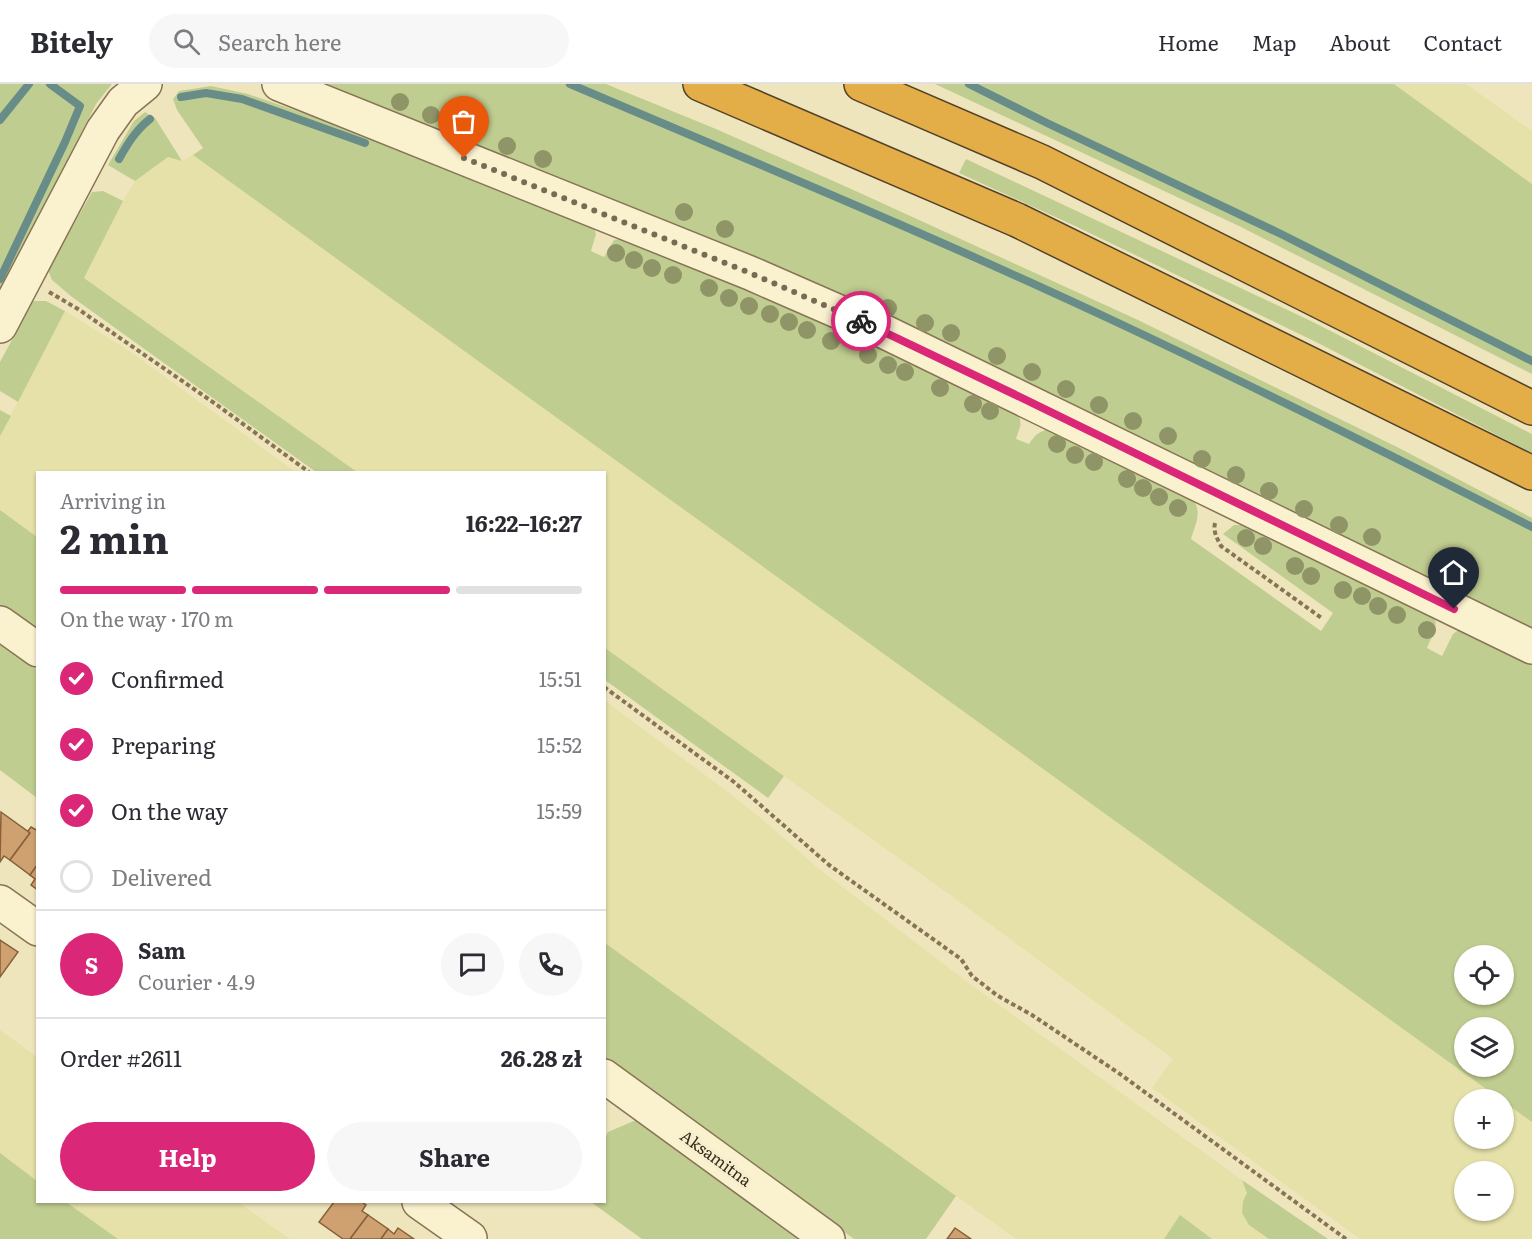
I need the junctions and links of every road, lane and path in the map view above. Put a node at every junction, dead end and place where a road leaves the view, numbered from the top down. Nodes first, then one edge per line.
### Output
1 (145, 84) edge
2 (279, 84) edge
3 (700, 84) edge
4 (861, 84) edge
5 (25, 278) junction
6 (0, 326) edge
7 (1532, 408) edge
8 (308, 471) edge
9 (1532, 473) edge
10 (1225, 497) junction
11 (1323, 619) dead end
12 (0, 623) edge
13 (1532, 647) edge
14 (36, 649) edge
15 (606, 688) edge
16 (0, 902) edge
17 (36, 928) edge
18 (606, 1077) edge
19 (420, 1203) edge
20 (470, 1238) edge
21 (828, 1239) edge
22 (1346, 1239) edge

1 - 5 street
2 - 10 street
3 - 9 highway
4 - 7 highway
5 - 6 street
5 - 8 path
10 - 11 path
10 - 13 street
12 - 14 street
15 - 22 path
16 - 17 street
18 - 21 street, Aksamitna
19 - 20 street

